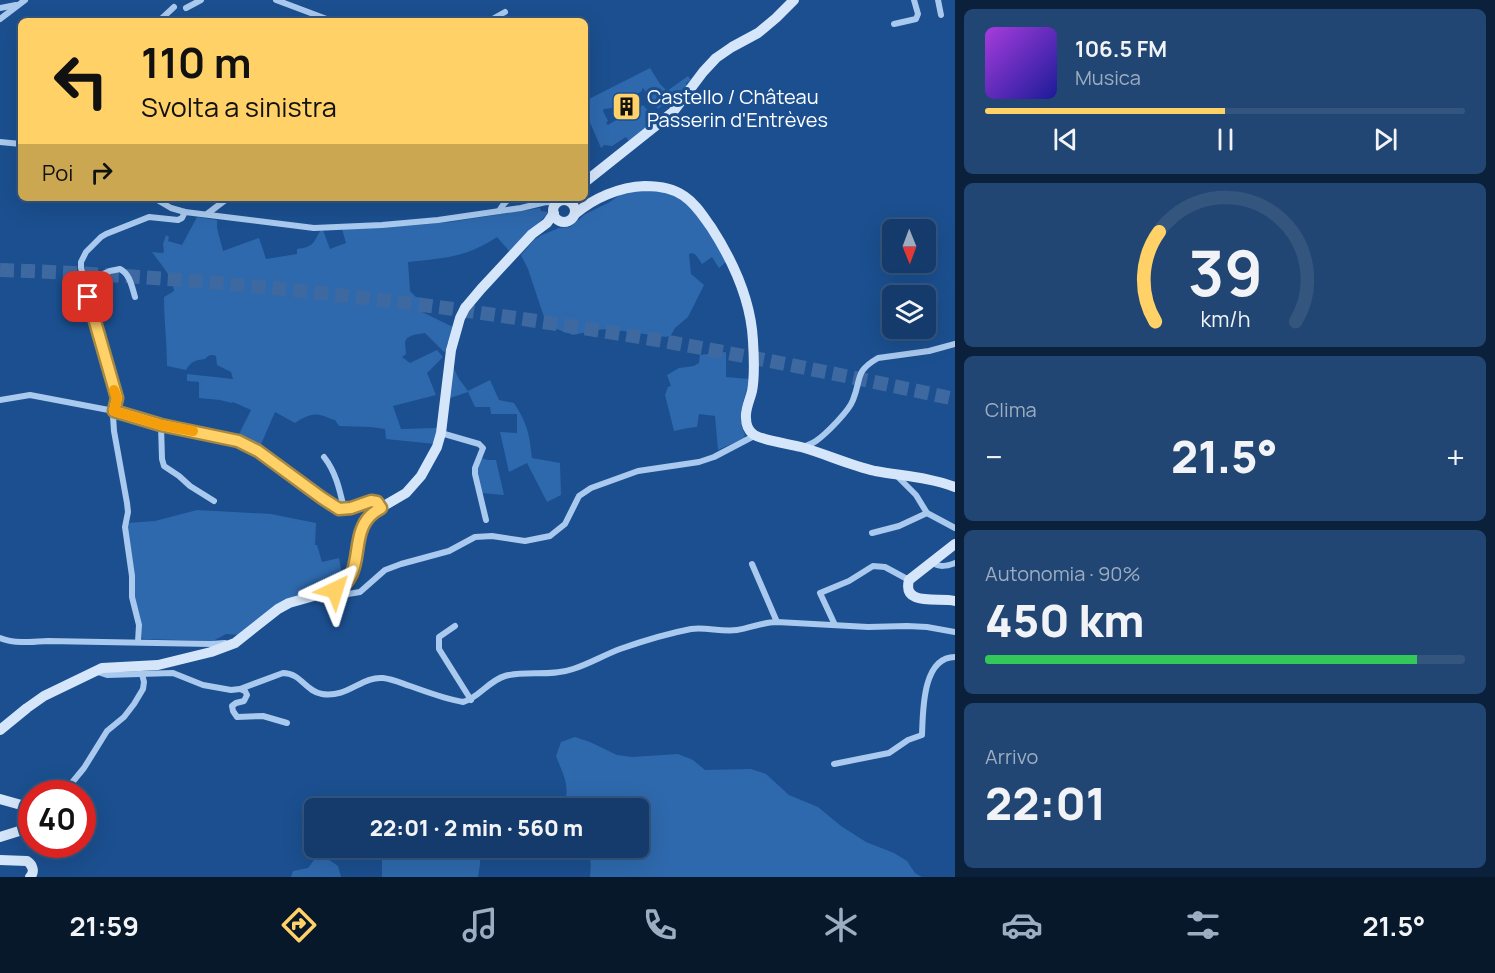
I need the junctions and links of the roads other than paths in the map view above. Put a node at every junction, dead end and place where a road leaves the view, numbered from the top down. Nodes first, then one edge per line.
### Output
1 (25, 0) edge
2 (201, 0) edge
3 (276, 0) edge
4 (794, 0) edge
5 (914, 0) edge
6 (938, 0) edge
7 (16, 5) junction
8 (174, 7) dead end
9 (0, 8) edge
10 (186, 8) dead end
11 (505, 12) dead end
12 (940, 15) dead end
13 (162, 18) edge
14 (324, 18) edge
15 (494, 18) edge
16 (0, 19) edge
17 (894, 24) dead end
18 (0, 142) edge
19 (18, 144) edge
20 (588, 180) edge
21 (159, 201) edge
22 (224, 201) edge
23 (505, 201) edge
24 (565, 205) edge
25 (499, 211) junction
26 (185, 212) junction
27 (207, 214) junction
28 (542, 227) junction
29 (84, 282) junction
30 (135, 297) dead end
31 (955, 344) edge
32 (0, 400) edge
33 (114, 411) junction
34 (161, 425) junction
35 (441, 433) junction
36 (754, 436) junction
37 (802, 447) junction
38 (324, 457) dead end
39 (895, 474) junction
40 (955, 487) edge
41 (214, 501) dead end
42 (381, 508) junction
43 (344, 509) junction
44 (927, 513) junction
45 (486, 520) dead end
46 (955, 528) edge
47 (872, 532) dead end
48 (955, 544) edge
49 (932, 562) junction
50 (955, 563) edge
51 (752, 564) dead end
52 (909, 580) junction
53 (342, 588) junction
54 (955, 601) edge
55 (777, 622) junction
56 (835, 625) junction
57 (455, 626) dead end
58 (955, 632) edge
59 (0, 638) edge
60 (138, 642) junction
61 (235, 642) junction
62 (955, 657) edge
63 (95, 671) junction
64 (142, 674) junction
65 (240, 689) junction
66 (471, 700) junction
67 (287, 723) dead end
68 (0, 730) edge
69 (834, 764) dead end
70 (74, 780) edge
71 (0, 799) edge
72 (18, 804) edge
73 (18, 831) edge
74 (0, 837) edge
75 (0, 860) edge
76 (30, 877) edge

1 - 7 street
2 - 10 street
3 - 14 street
4 - 20 street
5 - 17 street
6 - 12 street
7 - 9 street
7 - 16 street
8 - 13 street
11 - 15 street
18 - 19 street
21 - 26 street
22 - 27 street
23 - 25 street
24 - 25 street
24 - 28 street
24 - 28 street
24 - 36 street
25 - 27 street
26 - 27 street
26 - 29 street
28 - 35 street
29 - 30 street
29 - 33 street
31 - 37 street
32 - 33 street
33 - 34 street
33 - 60 street
34 - 41 street
34 - 43 street
35 - 42 street
35 - 45 street
36 - 37 street
36 - 53 street
37 - 39 street
38 - 43 street
39 - 40 street
39 - 44 street
42 - 43 street
42 - 53 street
44 - 46 street
44 - 47 street
48 - 49 street
49 - 50 street
49 - 52 street
51 - 55 street
52 - 54 street
52 - 56 street
53 - 61 street
55 - 56 street
55 - 66 street
56 - 58 street
57 - 66 street
59 - 60 street
60 - 61 street
61 - 63 street
62 - 69 street
63 - 64 street
63 - 68 street
64 - 65 street
64 - 70 street
65 - 66 street
65 - 67 street
71 - 72 street
73 - 74 street
75 - 76 street

